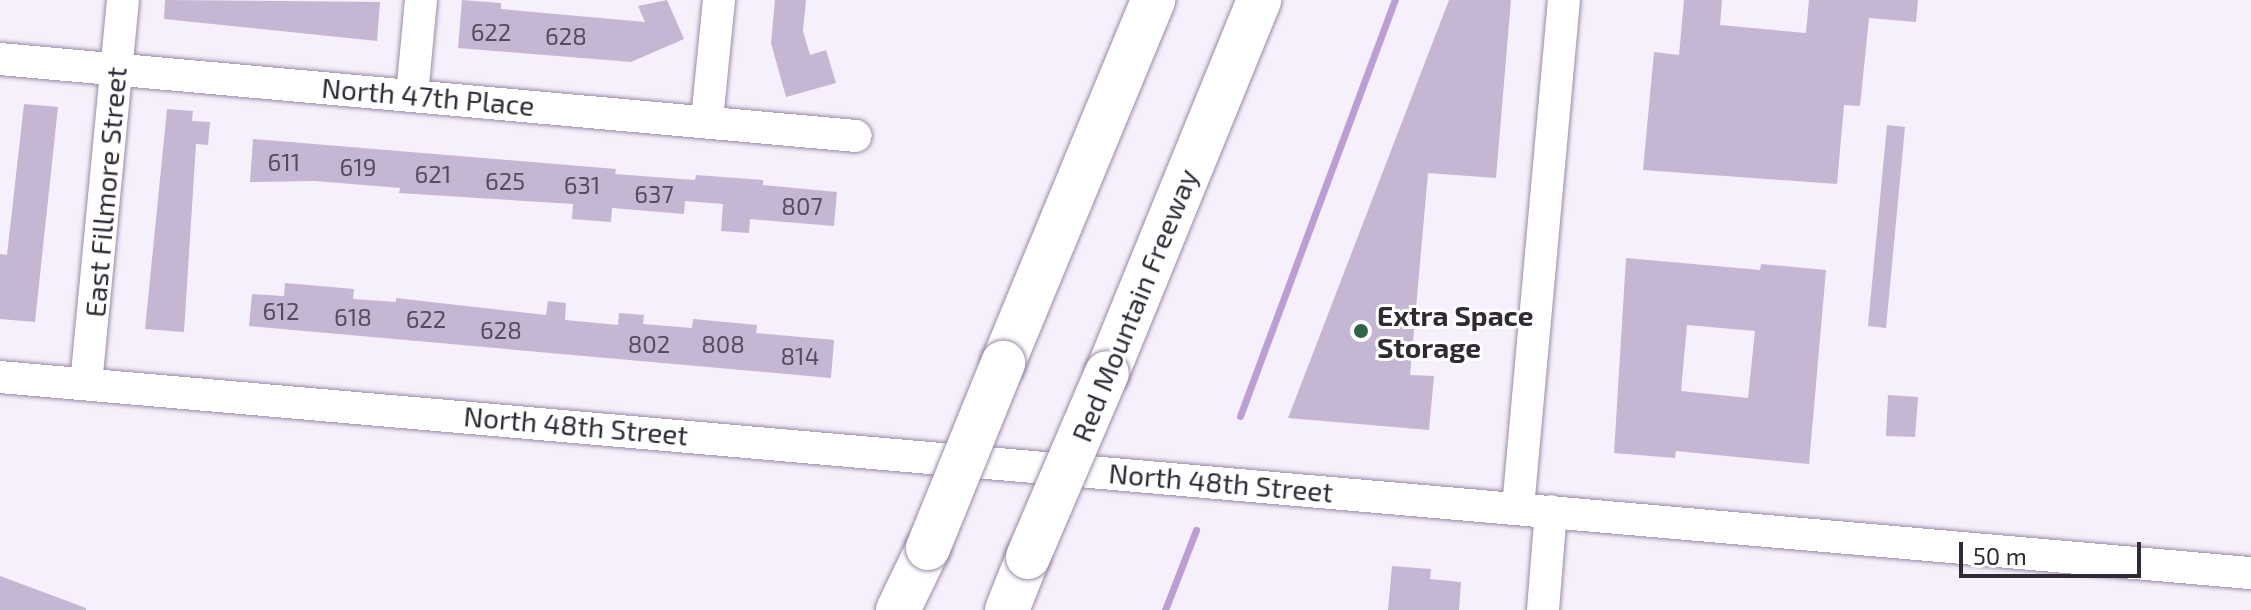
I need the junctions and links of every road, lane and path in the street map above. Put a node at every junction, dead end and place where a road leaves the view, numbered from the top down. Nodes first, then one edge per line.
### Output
1 (123, 0) edge
2 (421, 0) edge
3 (719, 0) edge
4 (1153, 0) edge
5 (1259, 0) edge
6 (1564, 0) edge
7 (0, 59) edge
8 (116, 69) junction
9 (412, 95) junction
10 (707, 120) junction
11 (856, 136) dead end
12 (0, 377) edge
13 (86, 384) junction
14 (1518, 508) junction
15 (1551, 511) junction
16 (2251, 573) edge
17 (901, 610) edge
18 (1007, 610) edge
19 (1543, 610) edge

1 - 8 street, East Fillmore Street
2 - 9 street
3 - 10 street
4 - 17 highway, bridge
5 - 18 highway, Red Mountain Freeway, bridge
6 - 14 street
7 - 8 street, North 47th Place
8 - 9 street, North 47th Place
8 - 13 street, East Fillmore Street
9 - 10 street, North 47th Place
10 - 11 street, North 47th Place
12 - 13 street, North 48th Street
13 - 14 street, North 48th Street
14 - 15 street, North 48th Street
15 - 16 street, North 48th Street
15 - 19 street

